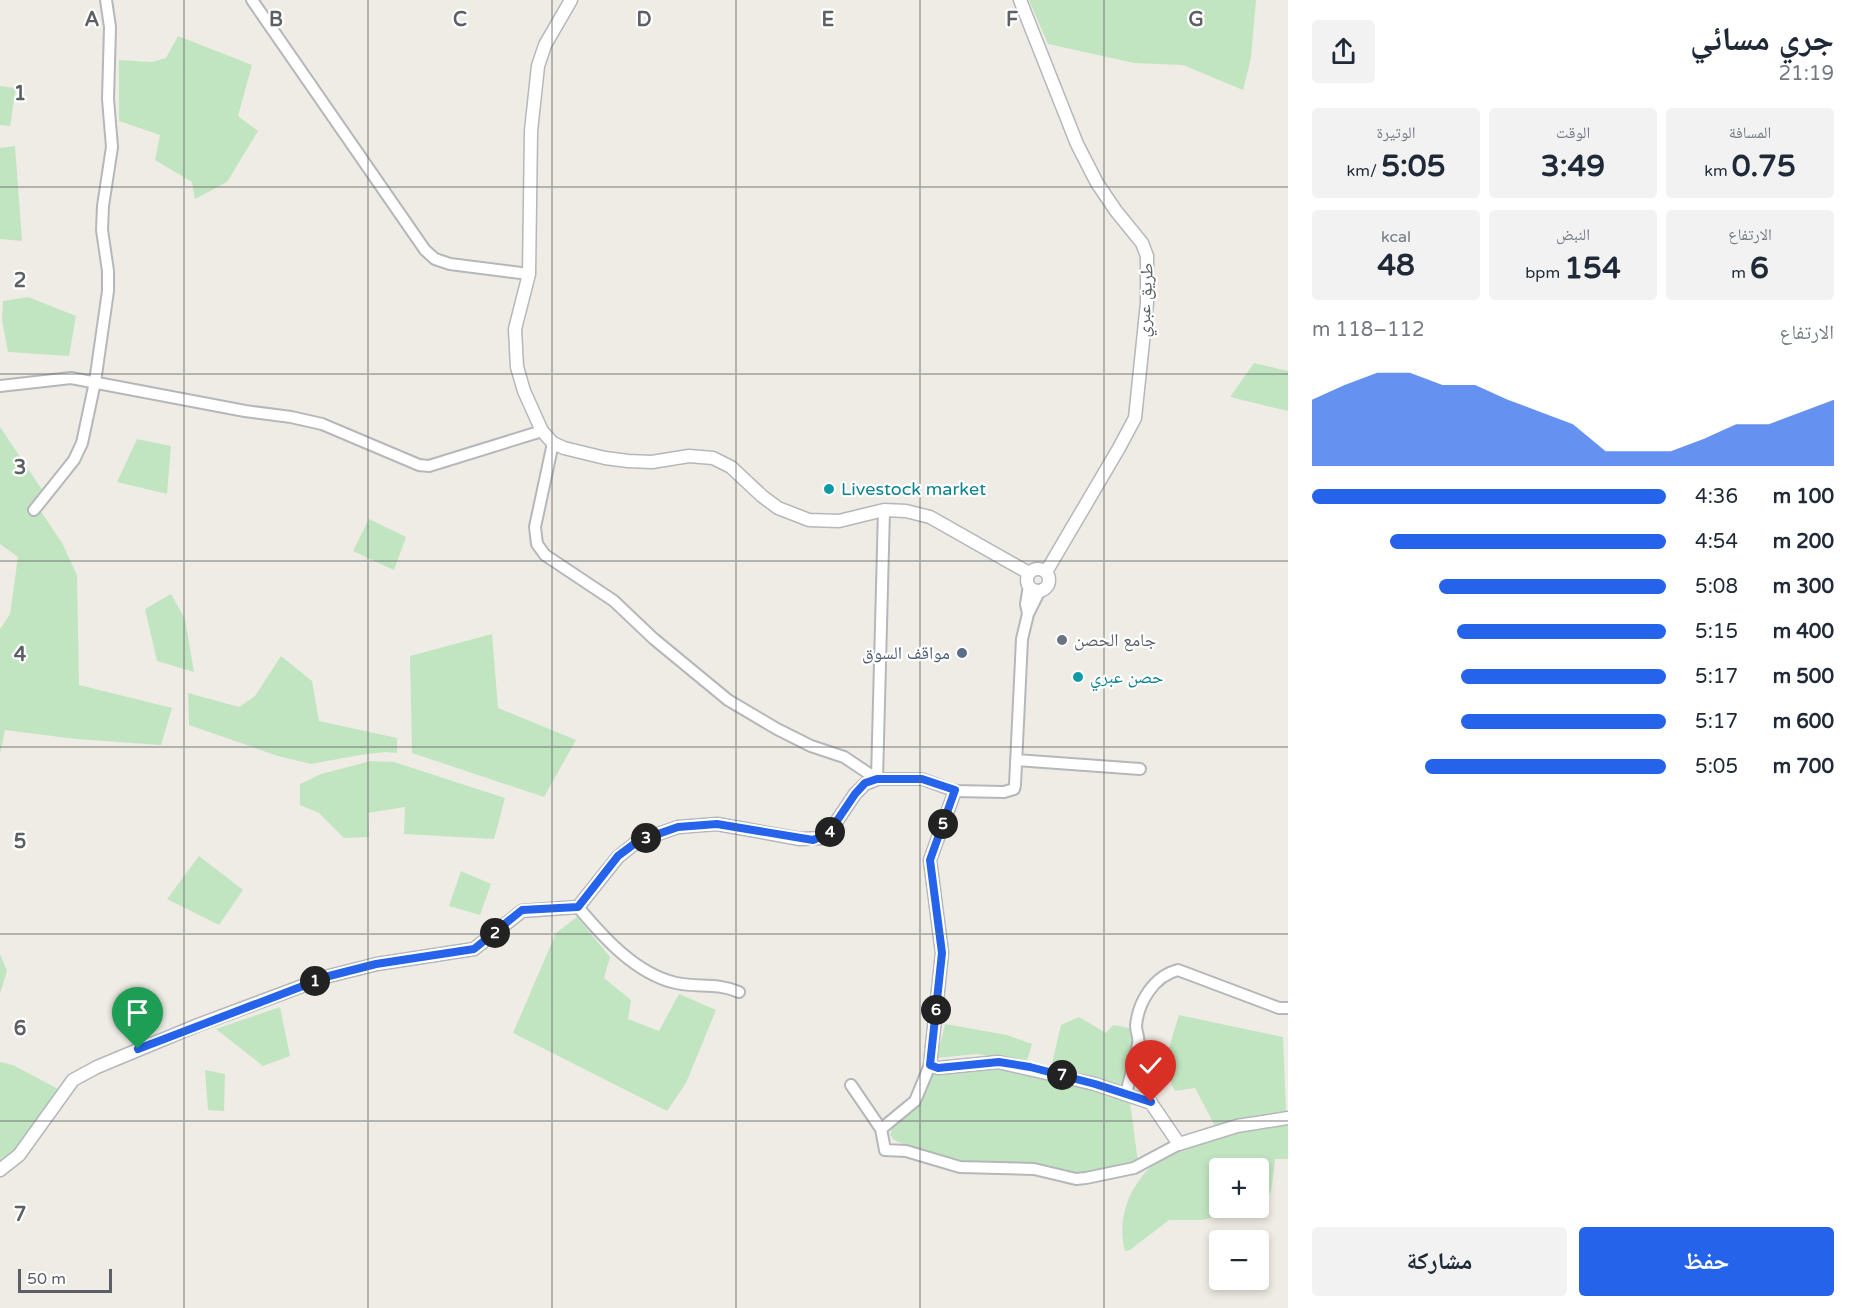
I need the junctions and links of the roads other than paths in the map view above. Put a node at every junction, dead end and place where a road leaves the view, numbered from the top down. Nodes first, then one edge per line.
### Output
1 (105, 0) edge
2 (252, 0) edge
3 (571, 0) edge
4 (1020, 0) edge
5 (529, 274) junction
6 (94, 382) junction
7 (0, 386) edge
8 (542, 431) junction
9 (554, 442) junction
10 (34, 510) dead end
11 (884, 510) junction
12 (1046, 573) junction
13 (1033, 583) junction
14 (1016, 760) junction
15 (1140, 769) dead end
16 (877, 779) junction
17 (955, 790) junction
18 (578, 907) junction
19 (739, 992) dead end
20 (1288, 1008) edge
21 (930, 1065) junction
22 (851, 1085) dead end
23 (1126, 1094) junction
24 (1288, 1118) edge
25 (881, 1129) junction
26 (1179, 1144) junction
27 (0, 1170) edge

1 - 6 street
2 - 5 street
3 - 5 street
4 - 12 street, طريق عبري
5 - 8 street
6 - 7 street
6 - 8 street
6 - 10 street
8 - 9 street
9 - 11 street
9 - 16 street
11 - 13 street
11 - 16 street
12 - 13 street
12 - 13 street, طريق عبري
13 - 14 street
14 - 15 street
14 - 17 street
16 - 17 street
16 - 18 street
17 - 21 street
18 - 19 street
18 - 27 street
20 - 23 street
21 - 23 street
21 - 25 street
22 - 25 street
23 - 26 street
24 - 26 street
25 - 26 street

